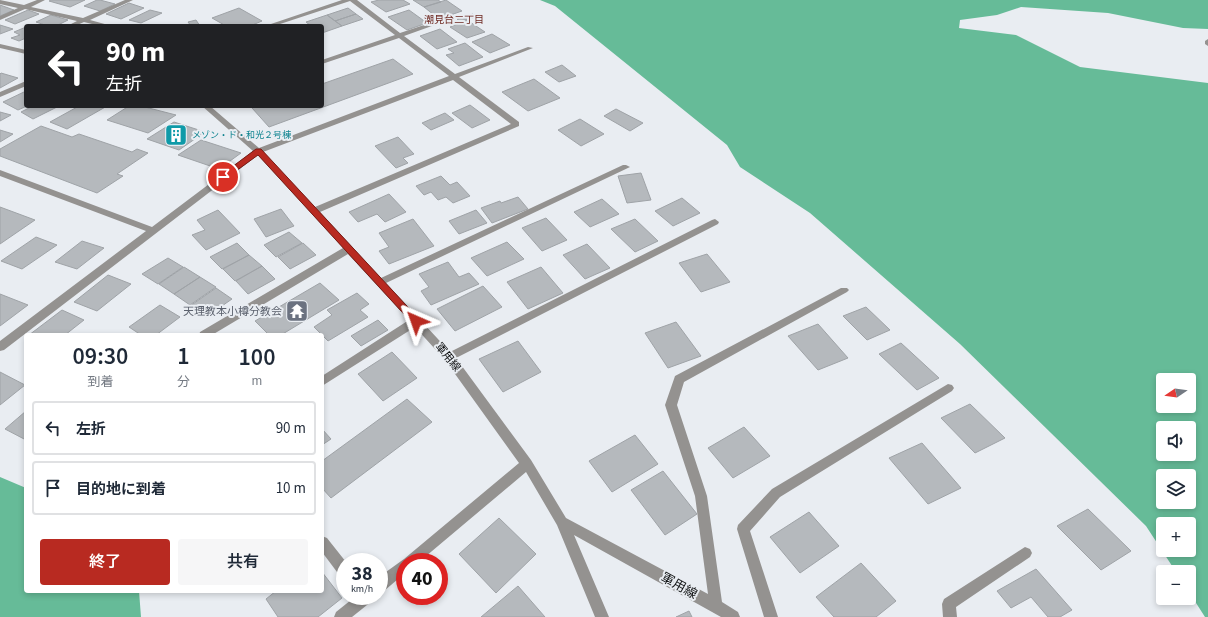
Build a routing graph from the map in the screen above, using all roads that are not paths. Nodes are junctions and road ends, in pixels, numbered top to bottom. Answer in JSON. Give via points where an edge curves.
{"nodes":[{"id":1,"x":42,"y":0,"type":"edge"},
{"id":2,"x":130,"y":0,"type":"edge"},
{"id":3,"x":348,"y":0,"type":"edge"},
{"id":4,"x":353,"y":0,"type":"edge"},
{"id":5,"x":0,"y":2,"type":"edge"},
{"id":6,"x":25,"y":8,"type":"junction"},
{"id":7,"x":0,"y":18,"type":"edge"},
{"id":8,"x":83,"y":20,"type":"junction"},
{"id":9,"x":441,"y":21,"type":"dead end"},
{"id":10,"x":74,"y":24,"type":"edge"},
{"id":11,"x":100,"y":24,"type":"edge"},
{"id":12,"x":274,"y":24,"type":"edge"},
{"id":13,"x":400,"y":35,"type":"junction"},
{"id":14,"x":0,"y":46,"type":"edge"},
{"id":15,"x":24,"y":46,"type":"edge"},
{"id":16,"x":530,"y":48,"type":"dead end"},
{"id":17,"x":16,"y":50,"type":"junction"},
{"id":18,"x":24,"y":52,"type":"edge"},
{"id":19,"x":324,"y":61,"type":"edge"},
{"id":20,"x":454,"y":77,"type":"junction"},
{"id":21,"x":24,"y":84,"type":"edge"},
{"id":22,"x":0,"y":95,"type":"edge"},
{"id":23,"x":208,"y":108,"type":"edge"},
{"id":24,"x":258,"y":151,"type":"junction"},
{"id":25,"x":626,"y":167,"type":"dead end"},
{"id":26,"x":0,"y":173,"type":"edge"},
{"id":27,"x":314,"y":211,"type":"junction"},
{"id":28,"x":714,"y":222,"type":"dead end"},
{"id":29,"x":152,"y":230,"type":"junction"},
{"id":30,"x":349,"y":249,"type":"junction"},
{"id":31,"x":380,"y":282,"type":"junction"},
{"id":32,"x":844,"y":290,"type":"dead end"},
{"id":33,"x":416,"y":321,"type":"junction"},
{"id":34,"x":207,"y":333,"type":"edge"},
{"id":35,"x":0,"y":347,"type":"edge"},
{"id":36,"x":449,"y":357,"type":"junction"},
{"id":37,"x":324,"y":381,"type":"edge"},
{"id":38,"x":948,"y":388,"type":"dead end"},
{"id":39,"x":527,"y":464,"type":"junction"},
{"id":40,"x":562,"y":522,"type":"junction"},
{"id":41,"x":324,"y":545,"type":"edge"},
{"id":42,"x":420,"y":553,"type":"edge"},
{"id":43,"x":1025,"y":553,"type":"dead end"},
{"id":44,"x":336,"y":560,"type":"edge"},
{"id":45,"x":396,"y":572,"type":"edge"},
{"id":46,"x":388,"y":579,"type":"edge"},
{"id":47,"x":355,"y":605,"type":"edge"},
{"id":48,"x":716,"y":606,"type":"junction"},
{"id":49,"x":341,"y":617,"type":"edge"},
{"id":50,"x":602,"y":617,"type":"edge"},
{"id":51,"x":733,"y":617,"type":"edge"},
{"id":52,"x":771,"y":617,"type":"edge"},
{"id":53,"x":950,"y":617,"type":"edge"}],
"edges":[{"from":1,"to":6,"type":"street"},
{"from":2,"to":8,"type":"street"},
{"from":3,"to":12,"type":"street"},
{"from":4,"to":13,"type":"street"},
{"from":5,"to":6,"type":"street"},
{"from":6,"to":7,"type":"street"},
{"from":6,"to":8,"type":"street"},
{"from":8,"to":10,"type":"street"},
{"from":8,"to":11,"type":"street"},
{"from":9,"to":13,"type":"street"},
{"from":13,"to":19,"type":"street"},
{"from":13,"to":20,"type":"street"},
{"from":14,"to":17,"type":"street"},
{"from":15,"to":17,"type":"street"},
{"from":16,"to":20,"type":"street"},
{"from":17,"to":18,"type":"street"},
{"from":20,"to":24,"type":"street"},
{"from":20,"to":27,"type":"street","via":[[516,124]]},
{"from":21,"to":22,"type":"street"},
{"from":23,"to":24,"type":"street","name":"軍用線"},
{"from":24,"to":27,"type":"street","name":"軍用線"},
{"from":24,"to":29,"type":"street"},
{"from":25,"to":31,"type":"street"},
{"from":26,"to":29,"type":"street"},
{"from":27,"to":30,"type":"street","name":"軍用線"},
{"from":28,"to":36,"type":"street"},
{"from":29,"to":35,"type":"street"},
{"from":30,"to":31,"type":"street","name":"軍用線"},
{"from":30,"to":34,"type":"street"},
{"from":31,"to":33,"type":"street","name":"軍用線"},
{"from":32,"to":48,"type":"street","via":[[679,379],[671,405],[701,496]]},
{"from":33,"to":36,"type":"street","name":"軍用線"},
{"from":33,"to":37,"type":"street"},
{"from":36,"to":39,"type":"street","name":"軍用線"},
{"from":38,"to":52,"type":"street","via":[[776,494],[743,529]]},
{"from":39,"to":40,"type":"street","name":"軍用線"},
{"from":39,"to":42,"type":"street"},
{"from":40,"to":48,"type":"street","name":"軍用線"},
{"from":40,"to":50,"type":"street","name":"軍用線"},
{"from":41,"to":44,"type":"street"},
{"from":43,"to":53,"type":"street","via":[[949,604]]},
{"from":45,"to":46,"type":"street"},
{"from":47,"to":49,"type":"street"},
{"from":48,"to":51,"type":"street","name":"軍用線"}]}
